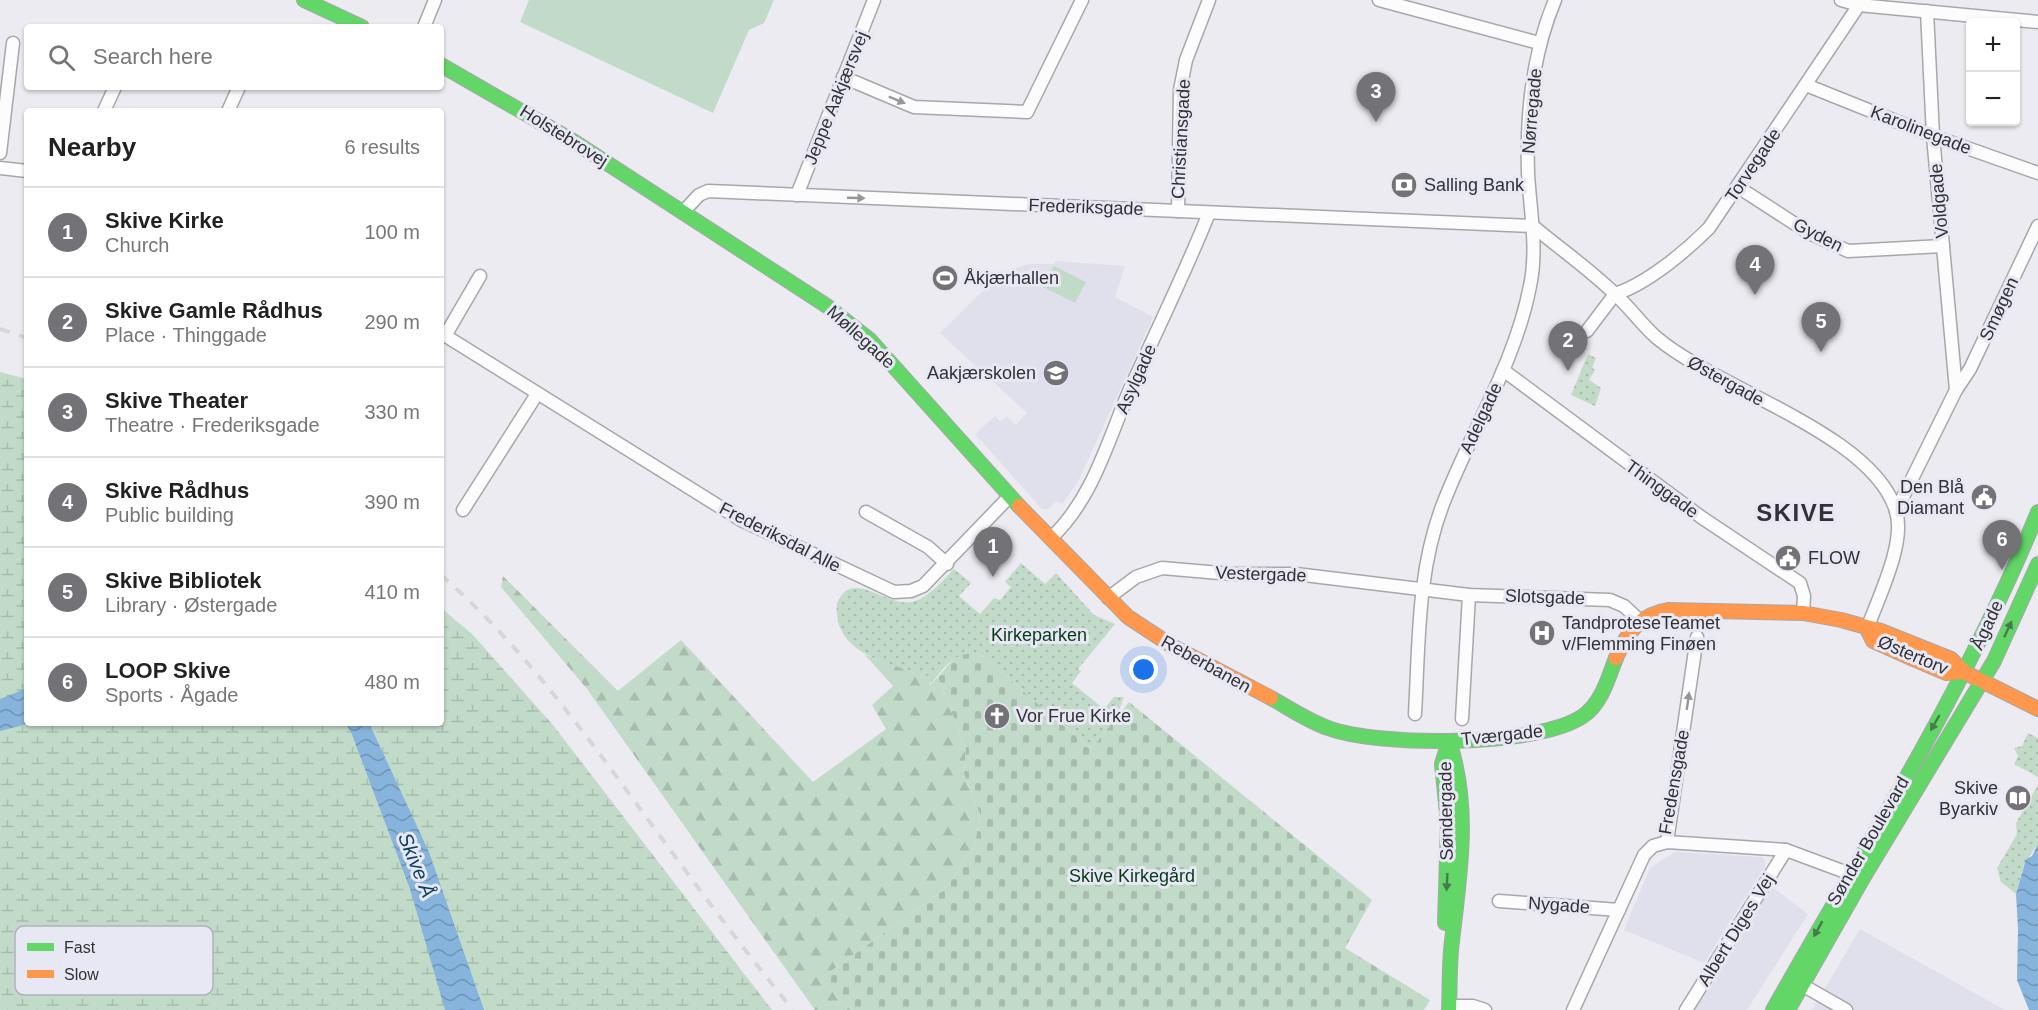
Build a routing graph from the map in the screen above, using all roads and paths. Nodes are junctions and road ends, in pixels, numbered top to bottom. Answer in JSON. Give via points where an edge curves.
{"nodes":[{"id":1,"x":304,"y":0,"type":"edge"},
{"id":2,"x":435,"y":0,"type":"edge"},
{"id":3,"x":874,"y":0,"type":"edge"},
{"id":4,"x":1082,"y":0,"type":"edge"},
{"id":5,"x":1209,"y":0,"type":"edge"},
{"id":6,"x":1379,"y":0,"type":"edge"},
{"id":7,"x":1556,"y":0,"type":"edge"},
{"id":8,"x":1841,"y":0,"type":"edge"},
{"id":9,"x":1892,"y":4,"type":"edge"},
{"id":10,"x":1859,"y":5,"type":"junction"},
{"id":11,"x":1927,"y":11,"type":"junction"},
{"id":12,"x":2038,"y":22,"type":"edge"},
{"id":13,"x":356,"y":24,"type":"edge"},
{"id":14,"x":425,"y":24,"type":"edge"},
{"id":15,"x":13,"y":43,"type":"dead end"},
{"id":16,"x":1539,"y":43,"type":"junction"},
{"id":17,"x":444,"y":67,"type":"edge"},
{"id":18,"x":843,"y":76,"type":"junction"},
{"id":19,"x":1806,"y":85,"type":"junction"},
{"id":20,"x":114,"y":90,"type":"edge"},
{"id":21,"x":237,"y":90,"type":"edge"},
{"id":22,"x":105,"y":108,"type":"edge"},
{"id":23,"x":229,"y":108,"type":"edge"},
{"id":24,"x":1933,"y":136,"type":"junction"},
{"id":25,"x":0,"y":153,"type":"edge"},
{"id":26,"x":0,"y":168,"type":"edge"},
{"id":27,"x":24,"y":171,"type":"edge"},
{"id":28,"x":2038,"y":173,"type":"edge"},
{"id":29,"x":1738,"y":187,"type":"junction"},
{"id":30,"x":797,"y":195,"type":"junction"},
{"id":31,"x":1178,"y":211,"type":"junction"},
{"id":32,"x":683,"y":212,"type":"junction"},
{"id":33,"x":1209,"y":213,"type":"junction"},
{"id":34,"x":1533,"y":226,"type":"junction"},
{"id":35,"x":2038,"y":226,"type":"edge"},
{"id":36,"x":1943,"y":246,"type":"junction"},
{"id":37,"x":480,"y":276,"type":"dead end"},
{"id":38,"x":1616,"y":294,"type":"junction"},
{"id":39,"x":1587,"y":331,"type":"dead end"},
{"id":40,"x":444,"y":332,"type":"edge"},
{"id":41,"x":444,"y":335,"type":"edge"},
{"id":42,"x":1503,"y":370,"type":"junction"},
{"id":43,"x":1956,"y":390,"type":"junction"},
{"id":44,"x":537,"y":394,"type":"junction"},
{"id":45,"x":1010,"y":495,"type":"junction"},
{"id":46,"x":463,"y":510,"type":"dead end"},
{"id":47,"x":1896,"y":511,"type":"junction"},
{"id":48,"x":866,"y":512,"type":"dead end"},
{"id":49,"x":2038,"y":512,"type":"edge"},
{"id":50,"x":1051,"y":538,"type":"junction"},
{"id":51,"x":946,"y":564,"type":"junction"},
{"id":52,"x":2038,"y":564,"type":"edge"},
{"id":53,"x":1422,"y":590,"type":"junction"},
{"id":54,"x":1469,"y":595,"type":"junction"},
{"id":55,"x":1108,"y":598,"type":"junction"},
{"id":56,"x":1803,"y":613,"type":"junction"},
{"id":57,"x":1640,"y":621,"type":"junction"},
{"id":58,"x":1867,"y":628,"type":"junction"},
{"id":59,"x":1697,"y":637,"type":"dead end"},
{"id":60,"x":1964,"y":672,"type":"junction"},
{"id":61,"x":1982,"y":681,"type":"junction"},
{"id":62,"x":2038,"y":709,"type":"edge"},
{"id":63,"x":1415,"y":714,"type":"dead end"},
{"id":64,"x":1462,"y":719,"type":"dead end"},
{"id":65,"x":1449,"y":741,"type":"junction"},
{"id":66,"x":1667,"y":842,"type":"junction"},
{"id":67,"x":1786,"y":850,"type":"junction"},
{"id":68,"x":1848,"y":873,"type":"junction"},
{"id":69,"x":1863,"y":878,"type":"junction"},
{"id":70,"x":1499,"y":901,"type":"dead end"},
{"id":71,"x":1619,"y":910,"type":"junction"},
{"id":72,"x":1796,"y":982,"type":"junction"},
{"id":73,"x":1447,"y":1008,"type":"edge"},
{"id":74,"x":1485,"y":1010,"type":"edge"},
{"id":75,"x":1573,"y":1010,"type":"edge"},
{"id":76,"x":1686,"y":1010,"type":"edge"},
{"id":77,"x":1773,"y":1010,"type":"edge"},
{"id":78,"x":1788,"y":1010,"type":"edge"},
{"id":79,"x":1846,"y":1010,"type":"edge"}],
"edges":[{"from":1,"to":13,"type":"street"},
{"from":2,"to":14,"type":"street"},
{"from":3,"to":18,"type":"street","name":"Jeppe Aakjærsvej"},
{"from":18,"to":4,"type":"street","one_way":true,"via":[[914,107],[1028,111]]},
{"from":5,"to":31,"type":"street","name":"Christiansgade","via":[[1186,60],[1180,90]]},
{"from":6,"to":16,"type":"street"},
{"from":7,"to":16,"type":"street","name":"Nørregade"},
{"from":8,"to":10,"type":"street"},
{"from":9,"to":10,"type":"street"},
{"from":9,"to":11,"type":"street"},
{"from":10,"to":19,"type":"street","name":"Torvegade"},
{"from":11,"to":12,"type":"street"},
{"from":11,"to":24,"type":"street","name":"Voldgade"},
{"from":15,"to":25,"type":"street"},
{"from":16,"to":34,"type":"street","name":"Nørregade","via":[[1528,116]]},
{"from":17,"to":32,"type":"street","name":"Holstebrovej"},
{"from":18,"to":30,"type":"street","name":"Jeppe Aakjærsvej"},
{"from":19,"to":24,"type":"street","name":"Karolinegade"},
{"from":19,"to":29,"type":"street","name":"Torvegade"},
{"from":20,"to":22,"type":"street"},
{"from":21,"to":23,"type":"street"},
{"from":24,"to":28,"type":"street","name":"Karolinegade"},
{"from":24,"to":36,"type":"street","name":"Voldgade"},
{"from":26,"to":27,"type":"street"},
{"from":29,"to":36,"type":"street","name":"Gyden","via":[[1809,233],[1848,251]]},
{"from":29,"to":38,"type":"street","name":"Torvegade","via":[[1694,243],[1629,290]]},
{"from":30,"to":31,"type":"street","name":"Frederiksgade","one_way":true},
{"from":30,"to":32,"type":"street","name":"Frederiksgade","via":[[708,191]]},
{"from":31,"to":33,"type":"street","name":"Frederiksgade"},
{"from":32,"to":45,"type":"street","name":"Møllegade","via":[[827,306],[870,340]]},
{"from":33,"to":34,"type":"street","name":"Frederiksgade"},
{"from":33,"to":50,"type":"street","name":"Asylgade","via":[[1087,489]]},
{"from":34,"to":38,"type":"street","name":"Østergade"},
{"from":34,"to":42,"type":"street","name":"Adelgade","via":[[1531,283],[1524,315]]},
{"from":35,"to":43,"type":"street","name":"Smøgen","via":[[1970,369]]},
{"from":36,"to":43,"type":"street","name":"Voldgade"},
{"from":37,"to":40,"type":"street","name":"Frederiksdal Alle"},
{"from":38,"to":39,"type":"street"},
{"from":38,"to":47,"type":"street","name":"Østergade","via":[[1656,338],[1684,358],[1846,447],[1872,472]]},
{"from":41,"to":44,"type":"street","name":"Frederiksdal Alle"},
{"from":42,"to":53,"type":"street","name":"Adelgade","via":[[1442,504]]},
{"from":42,"to":56,"type":"street","name":"Thinggade","via":[[1701,517],[1800,583]]},
{"from":43,"to":47,"type":"street","name":"Smøgen"},
{"from":44,"to":46,"type":"street"},
{"from":44,"to":51,"type":"street","name":"Frederiksdal Alle","via":[[741,520],[894,592],[921,587]]},
{"from":45,"to":50,"type":"street","name":"Reberbanen"},
{"from":45,"to":51,"type":"street","name":"Frederiksdal Alle"},
{"from":47,"to":58,"type":"street","name":"Østergade","via":[[1898,540]]},
{"from":48,"to":51,"type":"street","via":[[928,547]]},
{"from":49,"to":60,"type":"street","name":"Ågade"},
{"from":50,"to":55,"type":"street","name":"Reberbanen"},
{"from":61,"to":52,"type":"street","name":"Ågade","one_way":true},
{"from":53,"to":54,"type":"street","name":"Slotsgade"},
{"from":53,"to":55,"type":"street","name":"Vestergade","via":[[1296,574],[1162,568],[1136,577]]},
{"from":53,"to":63,"type":"street","name":"Adelgade"},
{"from":54,"to":57,"type":"street","name":"Slotsgade","via":[[1610,600],[1624,606]]},
{"from":54,"to":64,"type":"street"},
{"from":55,"to":65,"type":"street","name":"Reberbanen","via":[[1142,628],[1172,646],[1327,728],[1372,739]]},
{"from":56,"to":57,"type":"street","via":[[1669,609]]},
{"from":56,"to":58,"type":"street","name":"Østertorv"},
{"from":57,"to":65,"type":"street","name":"Tværgade","via":[[1625,636],[1599,699],[1576,720],[1548,731]]},
{"from":58,"to":60,"type":"street","name":"Østertorv","via":[[1873,641],[1901,654],[1946,673]]},
{"from":66,"to":59,"type":"street","name":"Fredensgade","one_way":true},
{"from":60,"to":61,"type":"street","name":"Østertorv"},
{"from":60,"to":68,"type":"street","name":"Sønder Boulevard","one_way":true},
{"from":61,"to":62,"type":"street","name":"Østertorv"},
{"from":61,"to":69,"type":"street","name":"Sønder Boulevard"},
{"from":65,"to":73,"type":"street","name":"Søndergade","via":[[1458,762],[1463,823]]},
{"from":66,"to":67,"type":"street"},
{"from":66,"to":71,"type":"street","name":"Fredensgade","via":[[1653,846],[1644,855]]},
{"from":67,"to":68,"type":"street"},
{"from":67,"to":76,"type":"street","name":"Albert Diges Vej"},
{"from":68,"to":69,"type":"street"},
{"from":68,"to":72,"type":"street","name":"Sønder Boulevard","one_way":true},
{"from":69,"to":72,"type":"street","name":"Sønder Boulevard"},
{"from":70,"to":71,"type":"street","name":"Nygade"},
{"from":71,"to":75,"type":"street","name":"Fredensgade"},
{"from":72,"to":77,"type":"street","name":"Sønder Boulevard"},
{"from":72,"to":78,"type":"street","name":"Sønder Boulevard"},
{"from":72,"to":79,"type":"street"},
{"from":73,"to":74,"type":"street","via":[[1473,1006]]}]}
